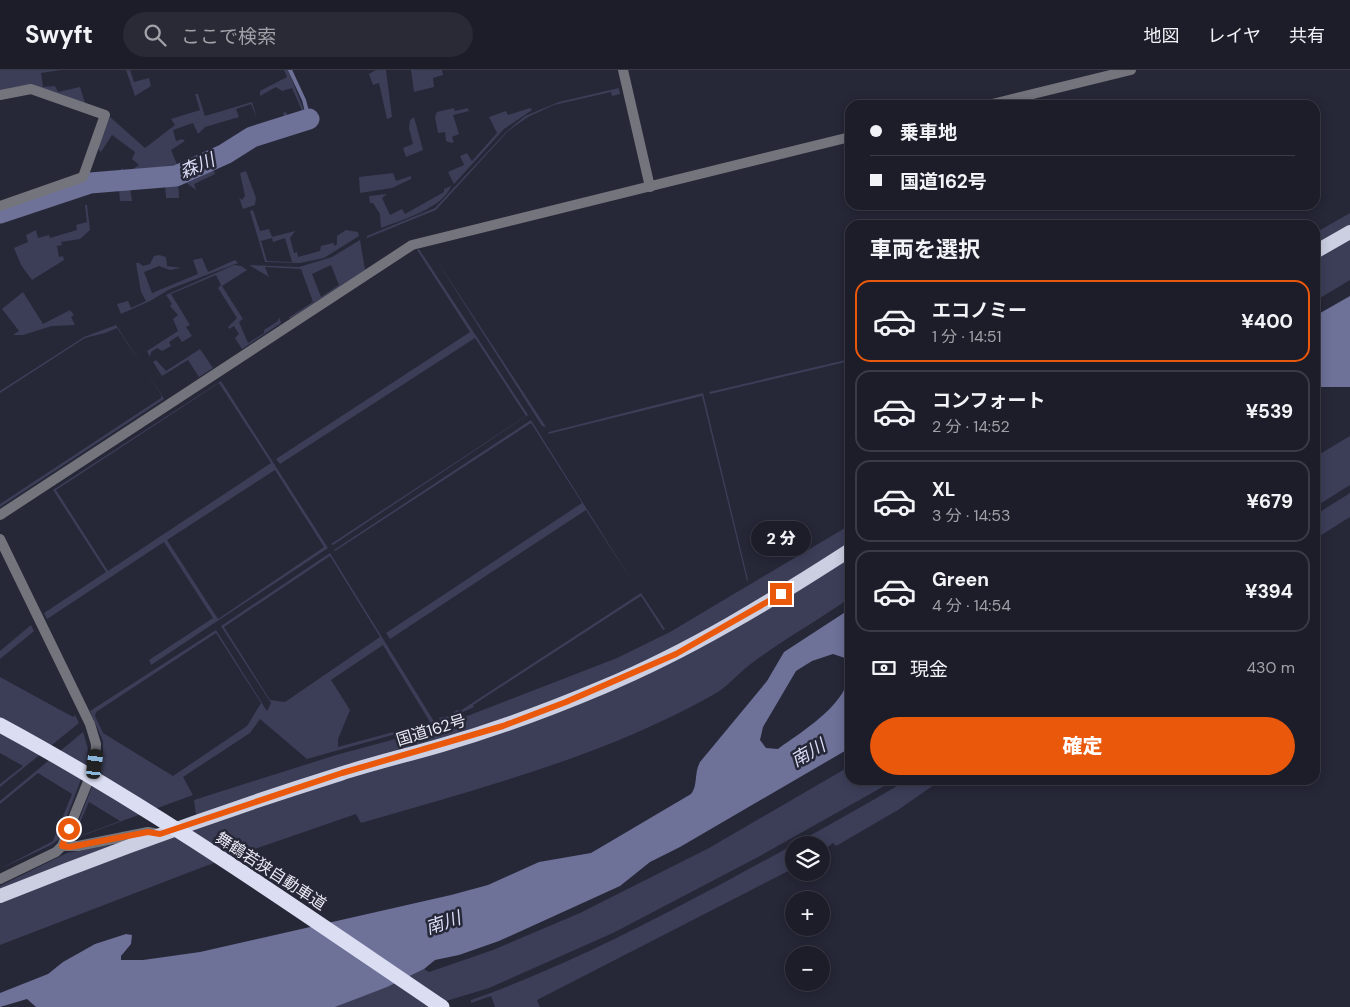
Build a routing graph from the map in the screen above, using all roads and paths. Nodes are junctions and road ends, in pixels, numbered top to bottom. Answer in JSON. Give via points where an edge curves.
{"nodes":[{"id":1,"x":622,"y":70,"type":"edge"},
{"id":2,"x":1131,"y":70,"type":"edge"},
{"id":3,"x":0,"y":95,"type":"edge"},
{"id":4,"x":1008,"y":100,"type":"edge"},
{"id":5,"x":845,"y":139,"type":"edge"},
{"id":6,"x":650,"y":186,"type":"junction"},
{"id":7,"x":0,"y":206,"type":"edge"},
{"id":8,"x":1350,"y":232,"type":"edge"},
{"id":9,"x":1320,"y":249,"type":"edge"},
{"id":10,"x":0,"y":515,"type":"edge"},
{"id":11,"x":0,"y":539,"type":"edge"},
{"id":12,"x":845,"y":553,"type":"edge"},
{"id":13,"x":0,"y":725,"type":"edge"},
{"id":14,"x":160,"y":834,"type":"junction"},
{"id":15,"x":62,"y":846,"type":"junction"},
{"id":16,"x":0,"y":879,"type":"edge"},
{"id":17,"x":0,"y":896,"type":"edge"},
{"id":18,"x":442,"y":1007,"type":"edge"}],
"edges":[{"from":1,"to":6,"type":"street"},
{"from":2,"to":4,"type":"street"},
{"from":3,"to":7,"type":"street","via":[[31,89],[105,115],[83,177]]},
{"from":5,"to":6,"type":"street"},
{"from":6,"to":10,"type":"street","via":[[412,245]]},
{"from":8,"to":9,"type":"highway"},
{"from":11,"to":15,"type":"street","via":[[90,724],[96,744],[90,780]]},
{"from":12,"to":14,"type":"highway","name":"国道162号","via":[[682,650],[582,696],[503,726],[342,773]]},
{"from":13,"to":18,"type":"highway","name":"舞鶴若狭自動車道","via":[[125,797]]},
{"from":14,"to":15,"type":"street","via":[[148,832],[78,846]]},
{"from":14,"to":17,"type":"highway","name":"国道162号"},
{"from":15,"to":16,"type":"street"}]}
